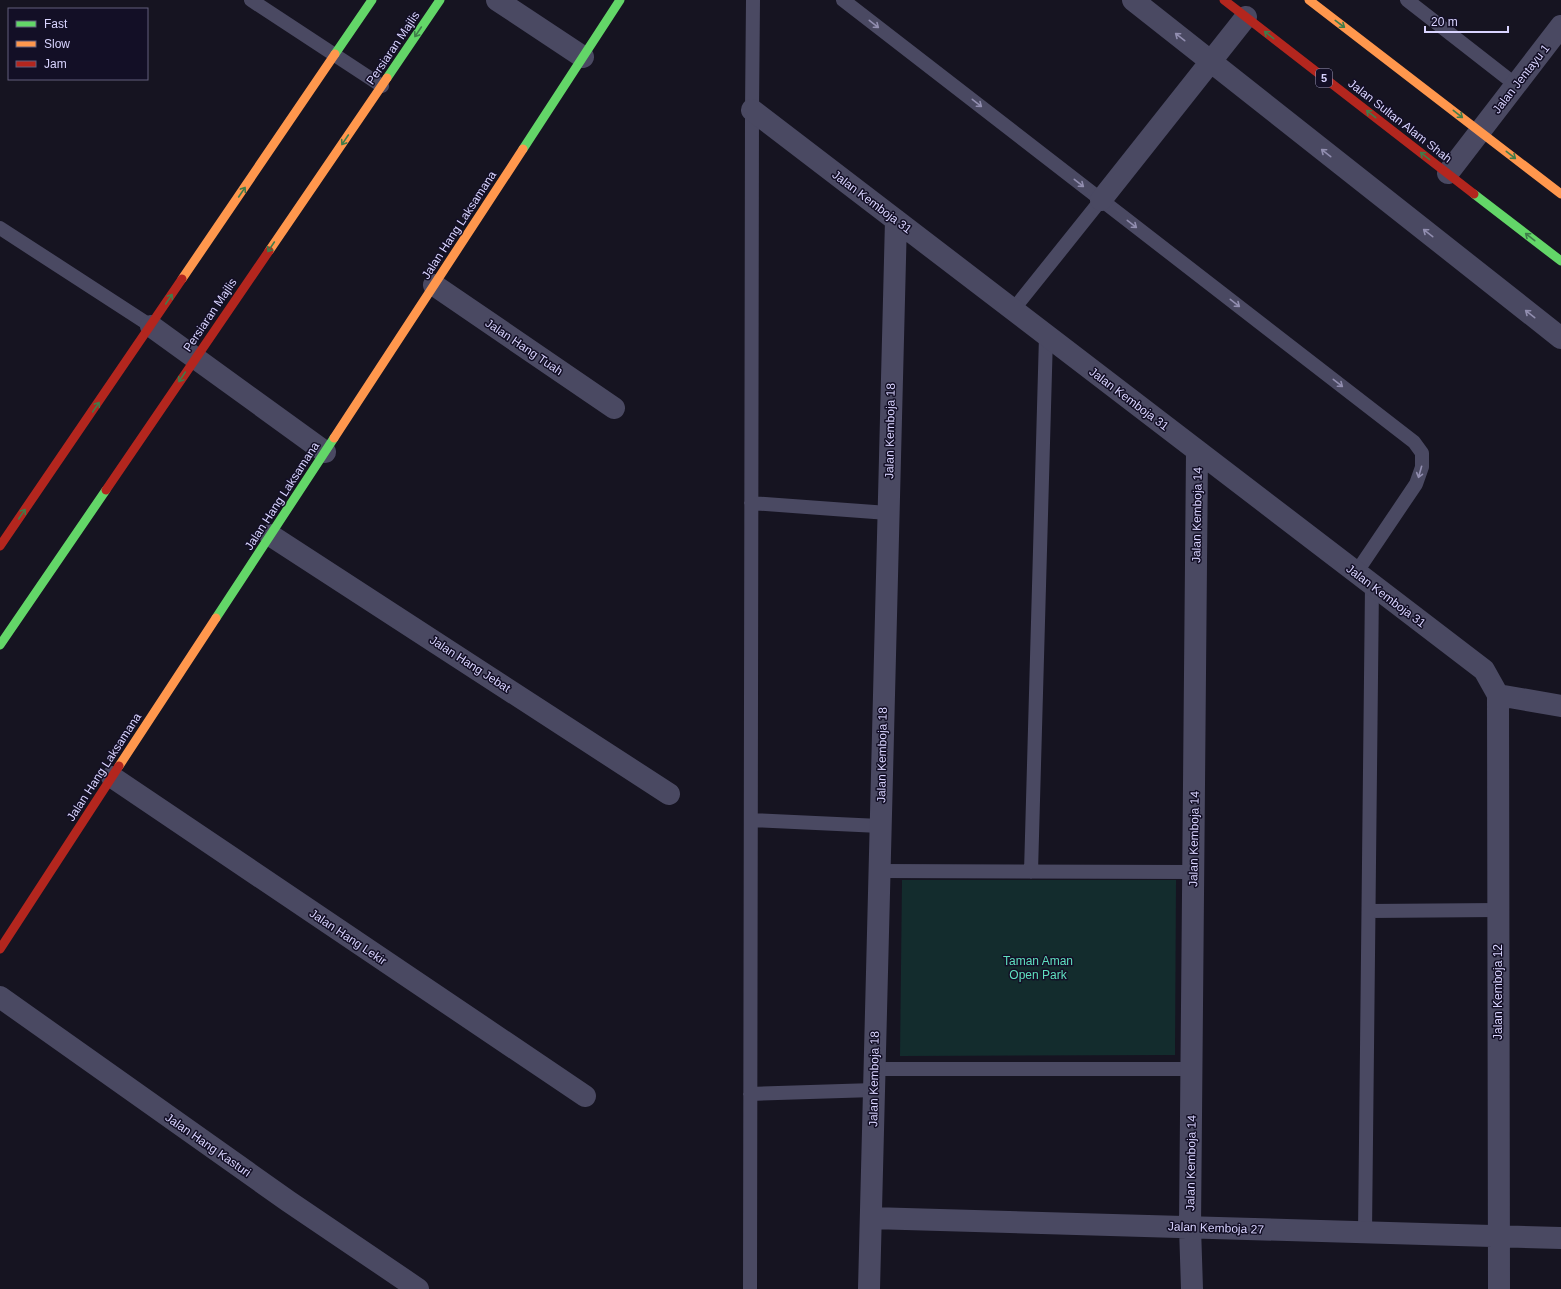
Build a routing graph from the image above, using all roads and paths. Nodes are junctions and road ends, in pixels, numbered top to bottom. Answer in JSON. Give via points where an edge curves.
{"nodes":[{"id":1,"x":251,"y":0,"type":"edge"},
{"id":2,"x":372,"y":0,"type":"edge"},
{"id":3,"x":440,"y":0,"type":"edge"},
{"id":4,"x":497,"y":0,"type":"edge"},
{"id":5,"x":620,"y":0,"type":"edge"},
{"id":6,"x":753,"y":0,"type":"edge"},
{"id":7,"x":843,"y":0,"type":"edge"},
{"id":8,"x":1134,"y":0,"type":"edge"},
{"id":9,"x":1224,"y":0,"type":"edge"},
{"id":10,"x":1309,"y":0,"type":"edge"},
{"id":11,"x":1407,"y":0,"type":"edge"},
{"id":12,"x":1246,"y":17,"type":"junction"},
{"id":13,"x":1561,"y":26,"type":"edge"},
{"id":14,"x":334,"y":56,"type":"junction"},
{"id":15,"x":583,"y":57,"type":"junction"},
{"id":16,"x":1211,"y":61,"type":"junction"},
{"id":17,"x":1516,"y":85,"type":"junction"},
{"id":18,"x":382,"y":86,"type":"junction"},
{"id":19,"x":752,"y":110,"type":"junction"},
{"id":20,"x":1480,"y":131,"type":"junction"},
{"id":21,"x":1448,"y":173,"type":"junction"},
{"id":22,"x":1561,"y":194,"type":"edge"},
{"id":23,"x":1101,"y":200,"type":"junction"},
{"id":24,"x":896,"y":220,"type":"junction"},
{"id":25,"x":0,"y":228,"type":"edge"},
{"id":26,"x":1561,"y":261,"type":"edge"},
{"id":27,"x":434,"y":285,"type":"junction"},
{"id":28,"x":1013,"y":310,"type":"junction"},
{"id":29,"x":151,"y":326,"type":"junction"},
{"id":30,"x":1046,"y":336,"type":"junction"},
{"id":31,"x":1561,"y":338,"type":"edge"},
{"id":32,"x":195,"y":358,"type":"junction"},
{"id":33,"x":614,"y":408,"type":"dead end"},
{"id":34,"x":325,"y":452,"type":"junction"},
{"id":35,"x":1197,"y":452,"type":"junction"},
{"id":36,"x":751,"y":503,"type":"junction"},
{"id":37,"x":888,"y":513,"type":"junction"},
{"id":38,"x":6,"y":526,"type":"edge"},
{"id":39,"x":270,"y":535,"type":"junction"},
{"id":40,"x":0,"y":546,"type":"edge"},
{"id":41,"x":1364,"y":579,"type":"junction"},
{"id":42,"x":0,"y":645,"type":"edge"},
{"id":43,"x":1498,"y":695,"type":"junction"},
{"id":44,"x":1561,"y":706,"type":"edge"},
{"id":45,"x":112,"y":777,"type":"junction"},
{"id":46,"x":669,"y":794,"type":"dead end"},
{"id":47,"x":751,"y":820,"type":"junction"},
{"id":48,"x":880,"y":826,"type":"junction"},
{"id":49,"x":879,"y":871,"type":"junction"},
{"id":50,"x":1031,"y":872,"type":"junction"},
{"id":51,"x":1193,"y":872,"type":"junction"},
{"id":52,"x":1498,"y":910,"type":"junction"},
{"id":53,"x":1369,"y":911,"type":"junction"},
{"id":54,"x":0,"y":949,"type":"edge"},
{"id":55,"x":0,"y":997,"type":"edge"},
{"id":56,"x":1192,"y":1069,"type":"junction"},
{"id":57,"x":874,"y":1080,"type":"junction"},
{"id":58,"x":750,"y":1094,"type":"junction"},
{"id":59,"x":585,"y":1096,"type":"dead end"},
{"id":60,"x":870,"y":1218,"type":"junction"},
{"id":61,"x":1190,"y":1227,"type":"junction"},
{"id":62,"x":1365,"y":1232,"type":"junction"},
{"id":63,"x":1499,"y":1236,"type":"junction"},
{"id":64,"x":1561,"y":1238,"type":"edge"},
{"id":65,"x":418,"y":1289,"type":"edge"},
{"id":66,"x":750,"y":1289,"type":"edge"},
{"id":67,"x":869,"y":1289,"type":"edge"},
{"id":68,"x":1192,"y":1289,"type":"edge"},
{"id":69,"x":1499,"y":1289,"type":"edge"}],
"edges":[{"from":1,"to":14,"type":"lane"},
{"from":2,"to":14,"type":"main road"},
{"from":3,"to":18,"type":"main road","name":"Persiaran Majlis","one_way":true},
{"from":4,"to":15,"type":"street"},
{"from":5,"to":15,"type":"main road","name":"Jalan Hang Laksamana"},
{"from":6,"to":19,"type":"lane"},
{"from":7,"to":23,"type":"lane","one_way":true},
{"from":16,"to":8,"type":"street","one_way":true},
{"from":9,"to":12,"type":"main road","name":"Jalan Sultan Alam Shah","number":"5"},
{"from":10,"to":20,"type":"main road","one_way":true},
{"from":11,"to":17,"type":"lane"},
{"from":12,"to":16,"type":"street"},
{"from":21,"to":12,"type":"main road","name":"Jalan Sultan Alam Shah","number":"5","one_way":true},
{"from":13,"to":17,"type":"street","name":"Jalan Jentayu 1"},
{"from":14,"to":18,"type":"lane"},
{"from":29,"to":14,"type":"main road","one_way":true},
{"from":15,"to":27,"type":"main road","name":"Jalan Hang Laksamana"},
{"from":16,"to":23,"type":"street"},
{"from":31,"to":16,"type":"street","one_way":true},
{"from":17,"to":20,"type":"street","name":"Jalan Jentayu 1"},
{"from":18,"to":32,"type":"main road","name":"Persiaran Majlis","one_way":true},
{"from":19,"to":24,"type":"street","name":"Jalan Kemboja 31"},
{"from":19,"to":36,"type":"lane"},
{"from":20,"to":21,"type":"street","name":"Jalan Jentayu 1"},
{"from":20,"to":22,"type":"main road","one_way":true},
{"from":26,"to":21,"type":"main road","name":"Jalan Sultan Alam Shah","number":"5","one_way":true},
{"from":23,"to":28,"type":"lane"},
{"from":23,"to":41,"type":"lane","one_way":true,"via":[[1414,442],[1422,453],[1422,467],[1416,484]]},
{"from":24,"to":28,"type":"street","name":"Jalan Kemboja 31"},
{"from":24,"to":37,"type":"street","name":"Jalan Kemboja 18"},
{"from":25,"to":29,"type":"lane"},
{"from":27,"to":33,"type":"street","name":"Jalan Hang Tuah"},
{"from":27,"to":34,"type":"main road","name":"Jalan Hang Laksamana"},
{"from":28,"to":30,"type":"street","name":"Jalan Kemboja 31"},
{"from":29,"to":32,"type":"street"},
{"from":38,"to":29,"type":"main road","one_way":true},
{"from":30,"to":35,"type":"street","name":"Jalan Kemboja 31"},
{"from":30,"to":50,"type":"lane"},
{"from":32,"to":34,"type":"street"},
{"from":32,"to":42,"type":"main road","name":"Persiaran Majlis","one_way":true},
{"from":34,"to":39,"type":"main road","name":"Jalan Hang Laksamana"},
{"from":35,"to":41,"type":"street","name":"Jalan Kemboja 31"},
{"from":35,"to":51,"type":"street","name":"Jalan Kemboja 14"},
{"from":36,"to":37,"type":"lane"},
{"from":36,"to":47,"type":"lane"},
{"from":37,"to":48,"type":"street","name":"Jalan Kemboja 18"},
{"from":38,"to":40,"type":"main road"},
{"from":39,"to":45,"type":"main road","name":"Jalan Hang Laksamana"},
{"from":39,"to":46,"type":"street","name":"Jalan Hang Jebat"},
{"from":41,"to":43,"type":"street","name":"Jalan Kemboja 31","via":[[1484,670]]},
{"from":41,"to":53,"type":"lane"},
{"from":43,"to":44,"type":"street"},
{"from":43,"to":52,"type":"street","name":"Jalan Kemboja 12"},
{"from":45,"to":54,"type":"main road","name":"Jalan Hang Laksamana"},
{"from":45,"to":59,"type":"street","name":"Jalan Hang Lekir"},
{"from":47,"to":48,"type":"lane"},
{"from":47,"to":58,"type":"lane"},
{"from":48,"to":49,"type":"street","name":"Jalan Kemboja 18"},
{"from":49,"to":50,"type":"lane"},
{"from":49,"to":57,"type":"street","name":"Jalan Kemboja 18"},
{"from":50,"to":51,"type":"lane"},
{"from":51,"to":56,"type":"street","name":"Jalan Kemboja 14"},
{"from":52,"to":53,"type":"lane"},
{"from":52,"to":63,"type":"street","name":"Jalan Kemboja 12"},
{"from":53,"to":62,"type":"lane"},
{"from":55,"to":65,"type":"street","name":"Jalan Hang Kasturi","via":[[288,1201]]},
{"from":56,"to":57,"type":"lane"},
{"from":56,"to":61,"type":"street","name":"Jalan Kemboja 14"},
{"from":57,"to":58,"type":"lane"},
{"from":57,"to":60,"type":"street","name":"Jalan Kemboja 18"},
{"from":58,"to":66,"type":"lane"},
{"from":60,"to":61,"type":"street","name":"Jalan Kemboja 27"},
{"from":60,"to":67,"type":"street","name":"Jalan Kemboja 18"},
{"from":61,"to":62,"type":"street","name":"Jalan Kemboja 27"},
{"from":61,"to":68,"type":"street","name":"Jalan Kemboja 14"},
{"from":62,"to":63,"type":"street","name":"Jalan Kemboja 27"},
{"from":63,"to":64,"type":"street","name":"Jalan Kemboja 27"},
{"from":63,"to":69,"type":"street","name":"Jalan Kemboja 12"}]}
